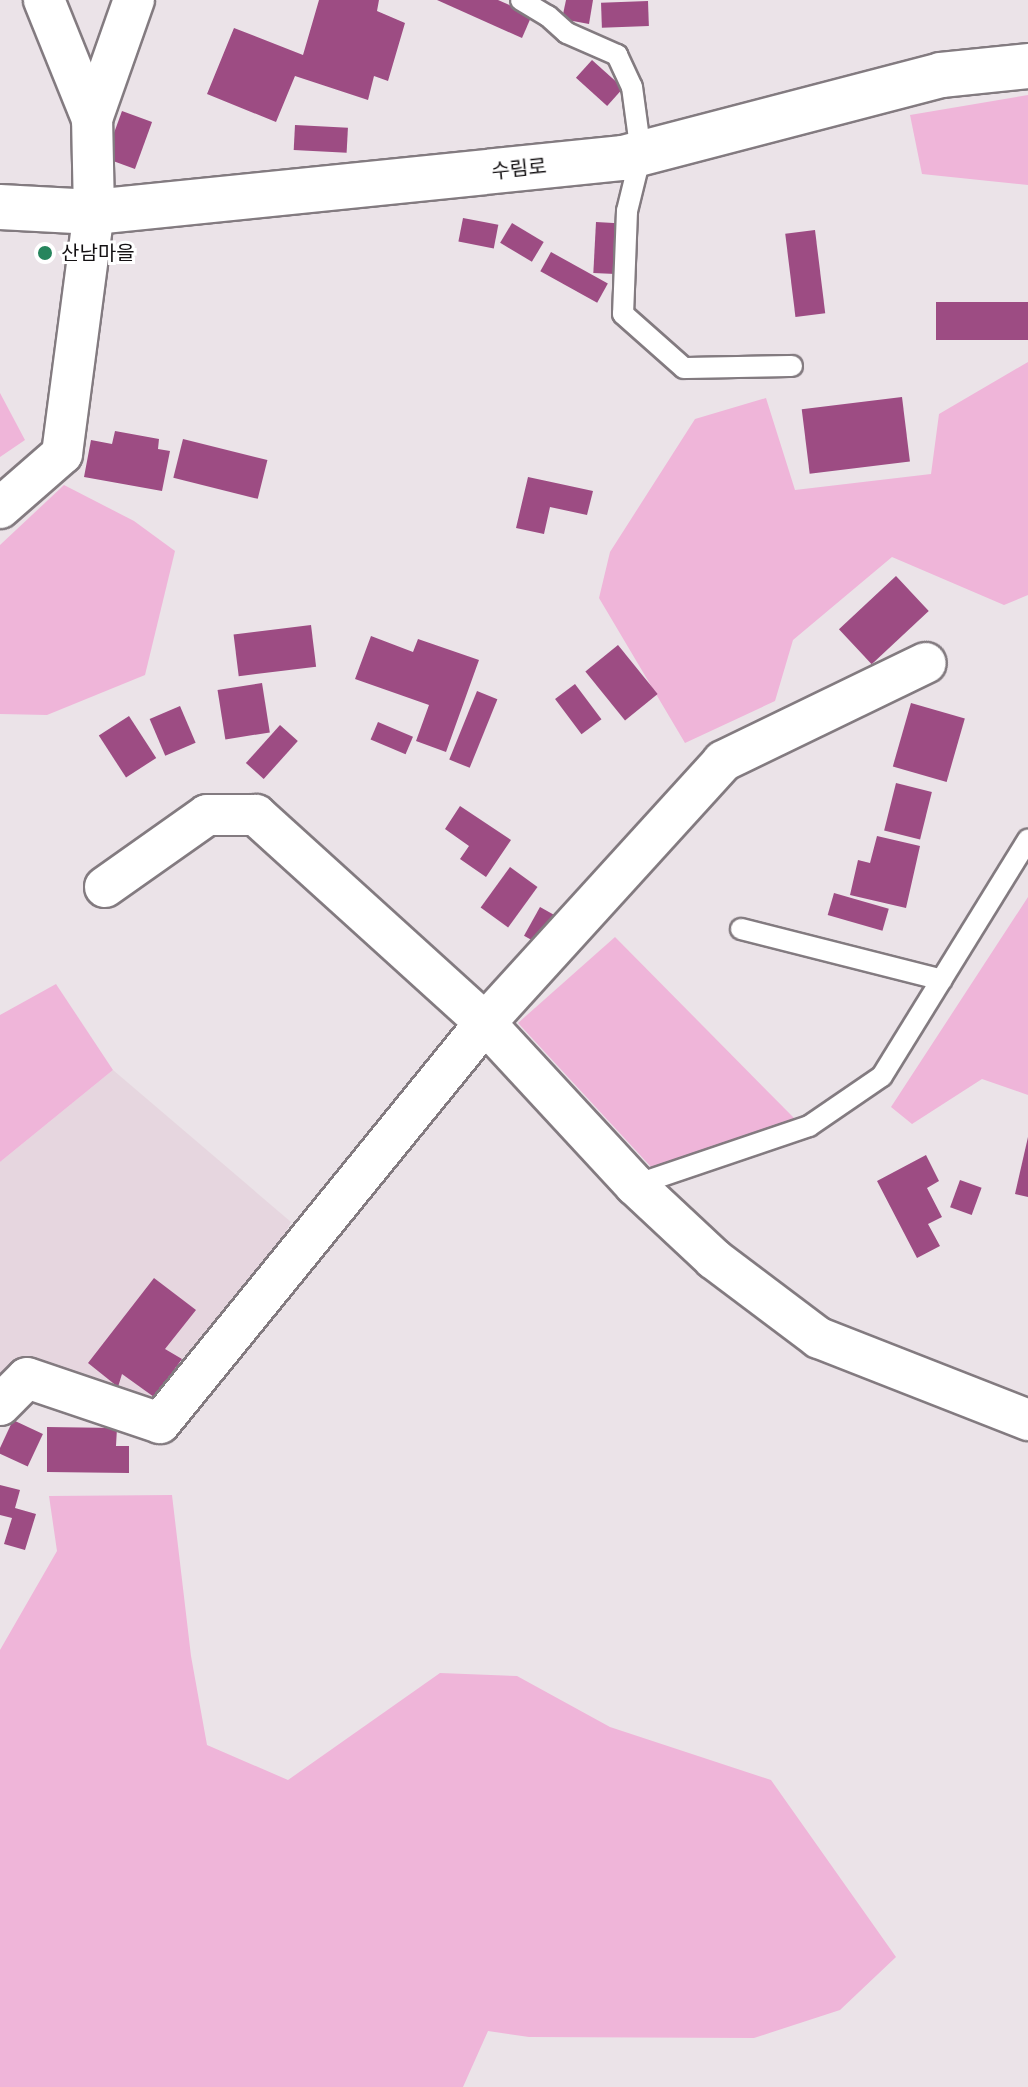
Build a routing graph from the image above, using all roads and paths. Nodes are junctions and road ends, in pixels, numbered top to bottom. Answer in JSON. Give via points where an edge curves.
{"nodes":[{"id":1,"x":44,"y":0,"type":"edge"},
{"id":2,"x":134,"y":0,"type":"edge"},
{"id":3,"x":521,"y":0,"type":"edge"},
{"id":4,"x":1028,"y":66,"type":"edge"},
{"id":5,"x":92,"y":119,"type":"junction"},
{"id":6,"x":641,"y":154,"type":"junction"},
{"id":7,"x":0,"y":207,"type":"edge"},
{"id":8,"x":94,"y":212,"type":"junction"},
{"id":9,"x":792,"y":366,"type":"dead end"},
{"id":10,"x":0,"y":508,"type":"edge"},
{"id":11,"x":926,"y":663,"type":"dead end"},
{"id":12,"x":1028,"y":840,"type":"edge"},
{"id":13,"x":105,"y":887,"type":"dead end"},
{"id":14,"x":741,"y":929,"type":"dead end"},
{"id":15,"x":942,"y":980,"type":"junction"},
{"id":16,"x":485,"y":1023,"type":"junction"},
{"id":17,"x":635,"y":1185,"type":"junction"},
{"id":18,"x":0,"y":1405,"type":"edge"},
{"id":19,"x":1028,"y":1420,"type":"edge"}],
"edges":[{"from":1,"to":5,"type":"street"},
{"from":2,"to":5,"type":"street"},
{"from":3,"to":6,"type":"lane","via":[[567,33],[617,55],[632,87]]},
{"from":4,"to":6,"type":"main road","name":"수림로","via":[[941,75]]},
{"from":5,"to":8,"type":"street"},
{"from":6,"to":8,"type":"main road","name":"수림로"},
{"from":6,"to":9,"type":"lane","via":[[627,211],[623,314],[684,368]]},
{"from":7,"to":8,"type":"main road","name":"수림로"},
{"from":8,"to":10,"type":"street","via":[[62,454]]},
{"from":11,"to":16,"type":"street","via":[[723,761]]},
{"from":12,"to":15,"type":"lane"},
{"from":13,"to":16,"type":"street","via":[[207,815],[256,815]]},
{"from":14,"to":15,"type":"lane"},
{"from":15,"to":17,"type":"lane","via":[[882,1076],[809,1126]]},
{"from":16,"to":17,"type":"street"},
{"from":16,"to":18,"type":"street","via":[[160,1423],[27,1378]]},
{"from":17,"to":19,"type":"street","via":[[714,1259],[819,1338]]}]}
